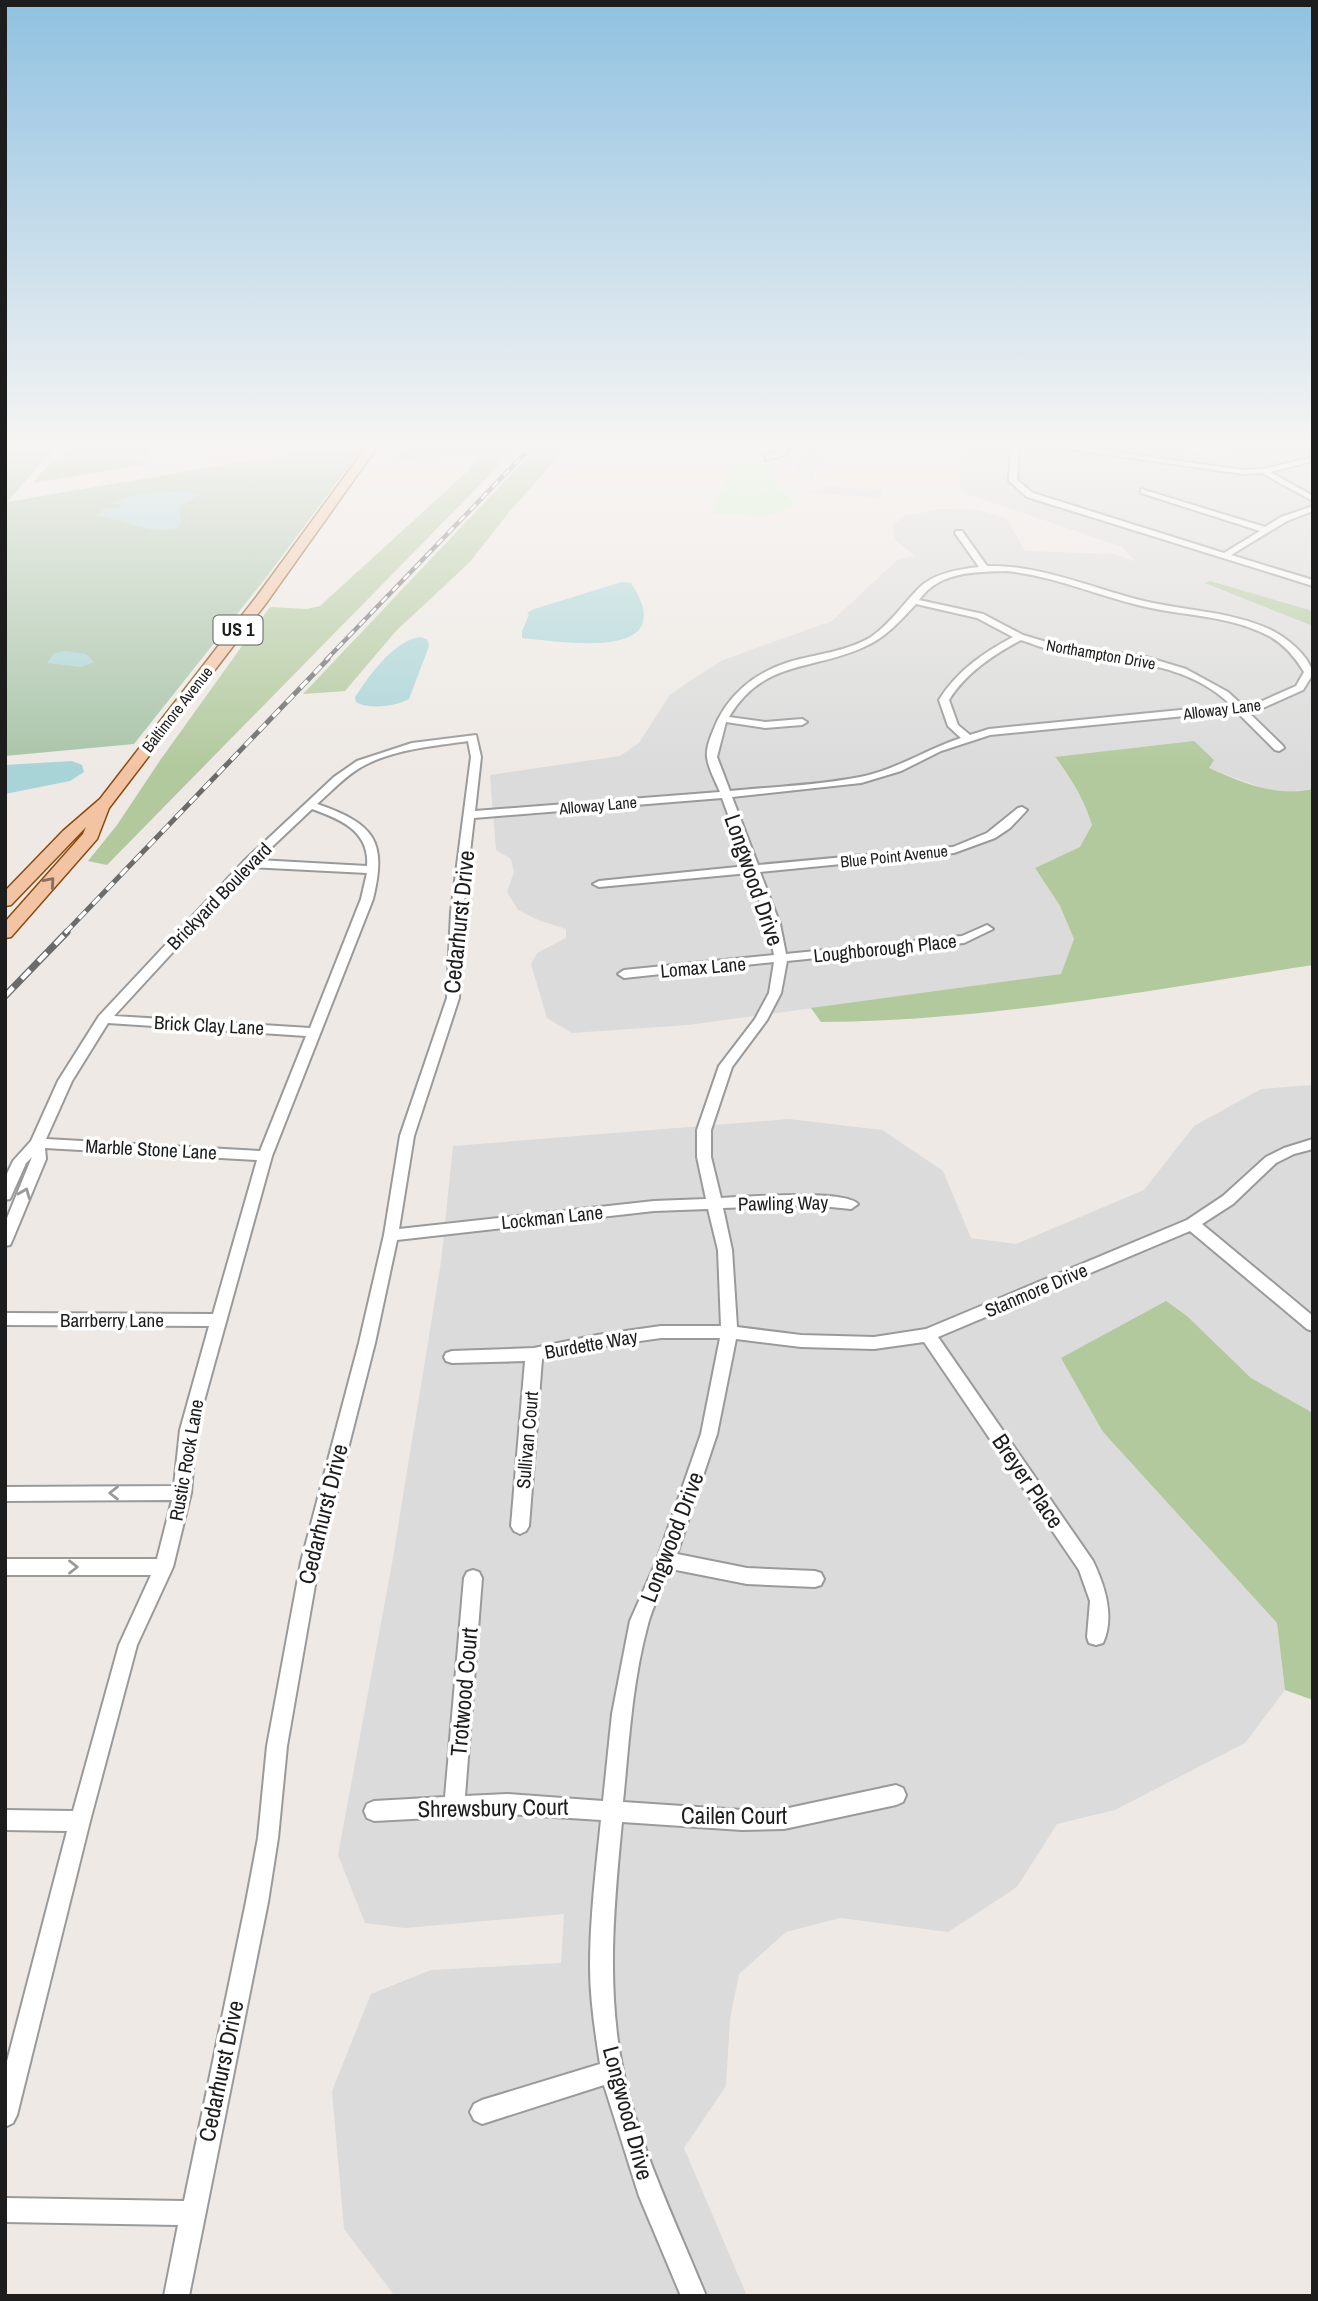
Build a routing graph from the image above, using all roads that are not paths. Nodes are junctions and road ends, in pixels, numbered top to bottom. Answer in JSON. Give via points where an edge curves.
{"nodes":[{"id":1,"x":295,"y":553,"type":"edge"},
{"id":2,"x":974,"y":553,"type":"edge"},
{"id":3,"x":1216,"y":553,"type":"edge"},
{"id":4,"x":1228,"y":553,"type":"edge"},
{"id":5,"x":1224,"y":556,"type":"junction"},
{"id":6,"x":985,"y":569,"type":"junction"},
{"id":7,"x":1313,"y":583,"type":"edge"},
{"id":8,"x":914,"y":601,"type":"junction"},
{"id":9,"x":1020,"y":637,"type":"junction"},
{"id":10,"x":1311,"y":672,"type":"edge"},
{"id":11,"x":1240,"y":709,"type":"junction"},
{"id":12,"x":723,"y":719,"type":"junction"},
{"id":13,"x":802,"y":722,"type":"dead end"},
{"id":14,"x":472,"y":737,"type":"joint"},
{"id":15,"x":968,"y":738,"type":"junction"},
{"id":16,"x":1279,"y":748,"type":"dead end"},
{"id":17,"x":725,"y":795,"type":"junction"},
{"id":18,"x":106,"y":802,"type":"junction"},
{"id":19,"x":309,"y":805,"type":"junction"},
{"id":20,"x":1021,"y":810,"type":"dead end"},
{"id":21,"x":471,"y":815,"type":"junction"},
{"id":22,"x":248,"y":863,"type":"junction"},
{"id":23,"x":375,"y":870,"type":"junction"},
{"id":24,"x":754,"y":870,"type":"junction"},
{"id":25,"x":599,"y":884,"type":"dead end"},
{"id":26,"x":5,"y":901,"type":"edge"},
{"id":27,"x":986,"y":929,"type":"dead end"},
{"id":28,"x":5,"y":933,"type":"edge"},
{"id":29,"x":781,"y":959,"type":"junction"},
{"id":30,"x":624,"y":974,"type":"dead end"},
{"id":31,"x":104,"y":1019,"type":"junction"},
{"id":32,"x":314,"y":1032,"type":"junction"},
{"id":33,"x":37,"y":1143,"type":"junction"},
{"id":34,"x":1313,"y":1144,"type":"edge"},
{"id":35,"x":265,"y":1156,"type":"junction"},
{"id":36,"x":5,"y":1195,"type":"edge"},
{"id":37,"x":851,"y":1204,"type":"dead end"},
{"id":38,"x":714,"y":1205,"type":"junction"},
{"id":39,"x":1192,"y":1224,"type":"junction"},
{"id":40,"x":391,"y":1234,"type":"junction"},
{"id":41,"x":5,"y":1241,"type":"edge"},
{"id":42,"x":5,"y":1319,"type":"edge"},
{"id":43,"x":219,"y":1320,"type":"junction"},
{"id":44,"x":1313,"y":1325,"type":"edge"},
{"id":45,"x":729,"y":1332,"type":"junction"},
{"id":46,"x":928,"y":1335,"type":"junction"},
{"id":47,"x":534,"y":1354,"type":"junction"},
{"id":48,"x":452,"y":1357,"type":"dead end"},
{"id":49,"x":182,"y":1493,"type":"junction"},
{"id":50,"x":5,"y":1494,"type":"edge"},
{"id":51,"x":520,"y":1526,"type":"dead end"},
{"id":52,"x":666,"y":1560,"type":"junction"},
{"id":53,"x":5,"y":1567,"type":"edge"},
{"id":54,"x":164,"y":1567,"type":"junction"},
{"id":55,"x":473,"y":1578,"type":"dead end"},
{"id":56,"x":815,"y":1579,"type":"dead end"},
{"id":57,"x":1096,"y":1637,"type":"dead end"},
{"id":58,"x":896,"y":1795,"type":"dead end"},
{"id":59,"x":454,"y":1807,"type":"junction"},
{"id":60,"x":374,"y":1811,"type":"dead end"},
{"id":61,"x":612,"y":1812,"type":"junction"},
{"id":62,"x":5,"y":1820,"type":"edge"},
{"id":63,"x":80,"y":1821,"type":"junction"},
{"id":64,"x":612,"y":2071,"type":"junction"},
{"id":65,"x":482,"y":2112,"type":"dead end"},
{"id":66,"x":5,"y":2115,"type":"edge"},
{"id":67,"x":5,"y":2210,"type":"edge"},
{"id":68,"x":191,"y":2213,"type":"junction"},
{"id":69,"x":176,"y":2296,"type":"edge"},
{"id":70,"x":694,"y":2296,"type":"edge"}],
"edges":[{"from":1,"to":18,"type":"main road","name":"Baltimore Avenue","number":"US 1"},
{"from":2,"to":6,"type":"street"},
{"from":3,"to":5,"type":"street"},
{"from":4,"to":5,"type":"street"},
{"from":5,"to":7,"type":"street"},
{"from":6,"to":8,"type":"street","name":"Alloway Lane","via":[[948,575],[924,587]]},
{"from":6,"to":10,"type":"street","name":"Alloway Lane","via":[[1052,574],[1144,604],[1246,623],[1285,643]]},
{"from":8,"to":9,"type":"street","name":"Northampton Drive","via":[[980,616]]},
{"from":8,"to":12,"type":"street","name":"Alloway Lane","via":[[872,640],[762,677],[730,703]]},
{"from":9,"to":11,"type":"street","name":"Northampton Drive","via":[[1183,671],[1216,688]]},
{"from":9,"to":15,"type":"street","via":[[994,650],[950,689],[944,700],[953,726]]},
{"from":10,"to":11,"type":"street","name":"Alloway Lane","via":[[1300,688],[1279,700]]},
{"from":11,"to":15,"type":"street","name":"Alloway Lane","via":[[1028,727]]},
{"from":11,"to":16,"type":"street","name":"Northampton Drive"},
{"from":12,"to":13,"type":"street","via":[[765,726]]},
{"from":12,"to":17,"type":"street","name":"Alloway Lane","via":[[713,738],[712,757]]},
{"from":14,"to":19,"type":"street","name":"Brickyard Boulevard","via":[[377,756],[350,769]]},
{"from":14,"to":21,"type":"street","name":"Cedarhurst Drive","via":[[476,757]]},
{"from":15,"to":17,"type":"street","name":"Alloway Lane","via":[[861,780]]},
{"from":17,"to":21,"type":"street","name":"Alloway Lane"},
{"from":17,"to":24,"type":"street","name":"Longwood Drive"},
{"from":18,"to":26,"type":"main road","name":"Baltimore Avenue","number":"US 1"},
{"from":28,"to":18,"type":"main road","name":"Baltimore Avenue","number":"US 1","one_way":true,"via":[[91,836]]},
{"from":19,"to":22,"type":"street","name":"Brickyard Boulevard"},
{"from":19,"to":23,"type":"street","via":[[337,814],[363,832],[375,855]]},
{"from":20,"to":24,"type":"street","name":"Blue Point Avenue","via":[[1003,831],[954,850]]},
{"from":21,"to":40,"type":"street","name":"Cedarhurst Drive","via":[[457,912],[453,998],[407,1136]]},
{"from":22,"to":23,"type":"street"},
{"from":22,"to":31,"type":"street","name":"Brickyard Boulevard"},
{"from":23,"to":32,"type":"street","name":"Rustic Rock Lane"},
{"from":24,"to":25,"type":"street","name":"Blue Point Avenue"},
{"from":24,"to":29,"type":"street","name":"Longwood Drive"},
{"from":27,"to":29,"type":"street","name":"Loughborough Place","via":[[964,939]]},
{"from":29,"to":30,"type":"street","name":"Lomax Lane"},
{"from":29,"to":38,"type":"street","name":"Longwood Drive","via":[[775,993],[726,1066],[704,1130],[704,1157]]},
{"from":31,"to":32,"type":"street","name":"Brick Clay Lane"},
{"from":31,"to":33,"type":"street","name":"Brickyard Boulevard","via":[[65,1081]]},
{"from":32,"to":35,"type":"street","name":"Rustic Rock Lane"},
{"from":33,"to":35,"type":"street","name":"Marble Stone Lane"},
{"from":33,"to":36,"type":"street","name":"Brickyard Boulevard","via":[[20,1161]]},
{"from":41,"to":33,"type":"street","name":"Brickyard Boulevard","one_way":true,"via":[[38,1159]]},
{"from":34,"to":39,"type":"street","name":"Stanmore Drive","via":[[1271,1160],[1228,1200]]},
{"from":35,"to":43,"type":"street","name":"Rustic Rock Lane"},
{"from":37,"to":38,"type":"street","name":"Pawling Way","via":[[811,1200]]},
{"from":38,"to":40,"type":"street","name":"Lockman Lane","via":[[654,1206]]},
{"from":38,"to":45,"type":"street","name":"Longwood Drive","via":[[725,1250]]},
{"from":39,"to":44,"type":"street"},
{"from":39,"to":46,"type":"street","name":"Stanmore Drive"},
{"from":40,"to":68,"type":"street","name":"Cedarhurst Drive","via":[[310,1562],[277,1746],[257,1902]]},
{"from":42,"to":43,"type":"street","name":"Barrberry Lane"},
{"from":43,"to":49,"type":"street","name":"Rustic Rock Lane","via":[[188,1430]]},
{"from":45,"to":46,"type":"street","name":"Stanmore Drive","via":[[801,1341],[874,1343]]},
{"from":45,"to":47,"type":"street","name":"Burdette Way","via":[[661,1332]]},
{"from":45,"to":52,"type":"street","name":"Longwood Drive","via":[[709,1434]]},
{"from":46,"to":57,"type":"street","name":"Breyer Place","via":[[1087,1567],[1099,1601]]},
{"from":47,"to":48,"type":"street","name":"Burdette Way"},
{"from":47,"to":51,"type":"street","name":"Sullivan Court"},
{"from":49,"to":50,"type":"street","one_way":true},
{"from":49,"to":54,"type":"street","name":"Rustic Rock Lane"},
{"from":52,"to":56,"type":"street","via":[[747,1576]]},
{"from":52,"to":61,"type":"street","name":"Longwood Drive","via":[[639,1621],[630,1662]]},
{"from":53,"to":54,"type":"street","one_way":true},
{"from":54,"to":63,"type":"street","name":"Rustic Rock Lane","via":[[128,1646]]},
{"from":55,"to":59,"type":"street","name":"Trotwood Court"},
{"from":58,"to":61,"type":"street","name":"Cailen Court","via":[[784,1819]]},
{"from":59,"to":60,"type":"street","name":"Shrewsbury Court"},
{"from":59,"to":61,"type":"street","name":"Shrewsbury Court","via":[[519,1804]]},
{"from":61,"to":64,"type":"street","name":"Longwood Drive","via":[[601,1968]]},
{"from":62,"to":63,"type":"street"},
{"from":63,"to":66,"type":"street","name":"Rustic Rock Lane"},
{"from":64,"to":65,"type":"street"},
{"from":64,"to":70,"type":"street","name":"Longwood Drive","via":[[651,2196]]},
{"from":67,"to":68,"type":"street"},
{"from":68,"to":69,"type":"street","name":"Cedarhurst Drive"}]}
